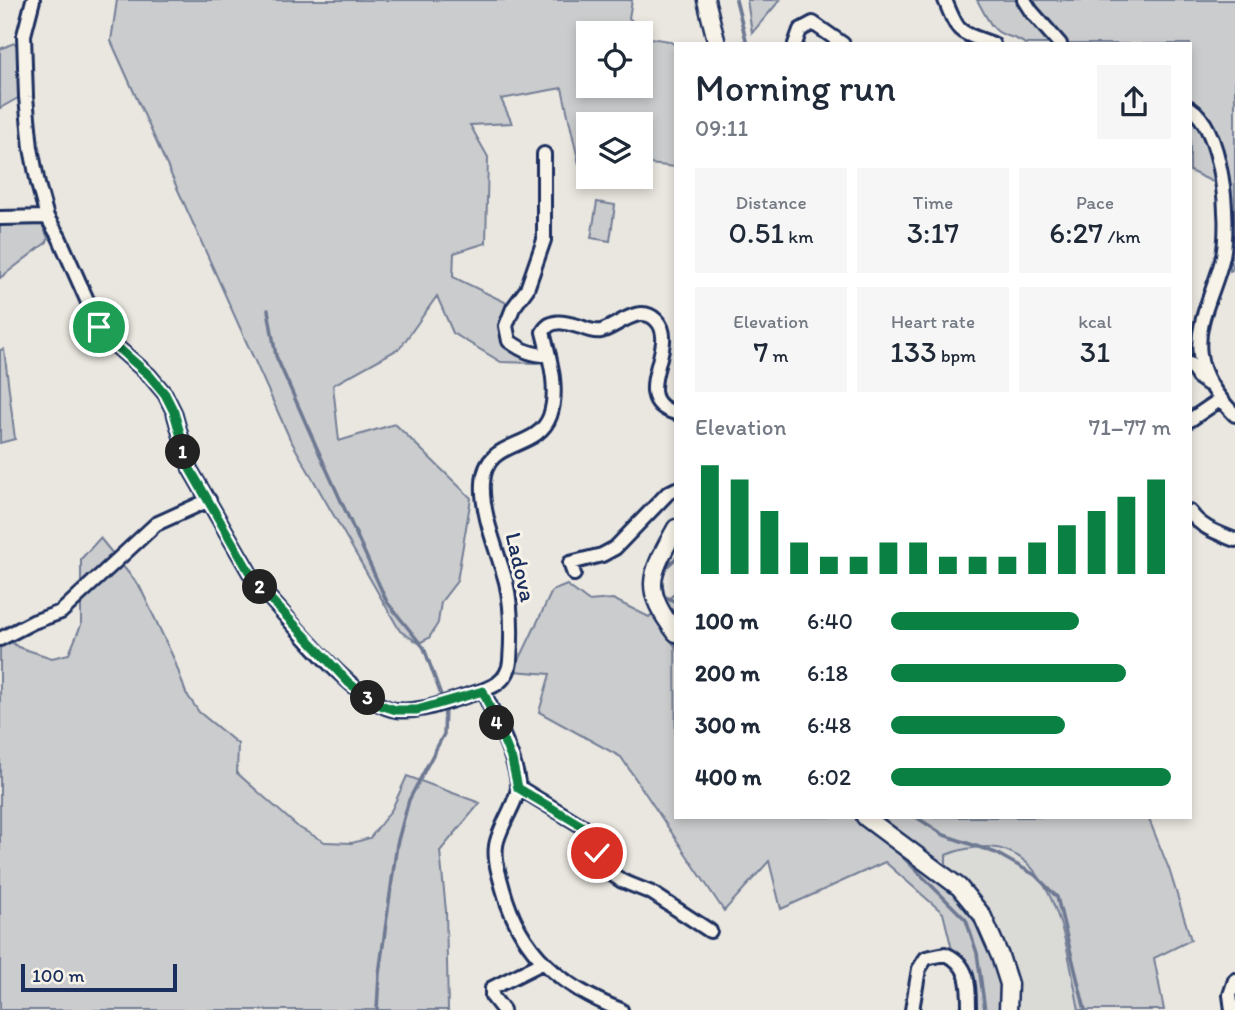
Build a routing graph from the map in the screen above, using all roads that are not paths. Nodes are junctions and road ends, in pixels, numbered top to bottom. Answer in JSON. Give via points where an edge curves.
{"nodes":[{"id":1,"x":33,"y":0,"type":"edge"},
{"id":2,"x":706,"y":0,"type":"edge"},
{"id":3,"x":944,"y":0,"type":"edge"},
{"id":4,"x":1024,"y":0,"type":"edge"},
{"id":5,"x":716,"y":42,"type":"edge"},
{"id":6,"x":795,"y":42,"type":"edge"},
{"id":7,"x":840,"y":42,"type":"edge"},
{"id":8,"x":987,"y":42,"type":"edge"},
{"id":9,"x":1058,"y":42,"type":"edge"},
{"id":10,"x":1192,"y":109,"type":"edge"},
{"id":11,"x":544,"y":154,"type":"dead end"},
{"id":12,"x":47,"y":217,"type":"junction"},
{"id":13,"x":0,"y":218,"type":"edge"},
{"id":14,"x":549,"y":355,"type":"junction"},
{"id":15,"x":1192,"y":366,"type":"edge"},
{"id":16,"x":1212,"y":387,"type":"junction"},
{"id":17,"x":1221,"y":399,"type":"junction"},
{"id":18,"x":674,"y":413,"type":"edge"},
{"id":19,"x":1235,"y":415,"type":"edge"},
{"id":20,"x":1192,"y":419,"type":"edge"},
{"id":21,"x":674,"y":490,"type":"edge"},
{"id":22,"x":209,"y":500,"type":"junction"},
{"id":23,"x":1192,"y":515,"type":"edge"},
{"id":24,"x":674,"y":532,"type":"edge"},
{"id":25,"x":1235,"y":540,"type":"edge"},
{"id":26,"x":574,"y":574,"type":"dead end"},
{"id":27,"x":674,"y":631,"type":"edge"},
{"id":28,"x":0,"y":639,"type":"edge"},
{"id":29,"x":483,"y":691,"type":"junction"},
{"id":30,"x":518,"y":788,"type":"junction"},
{"id":31,"x":868,"y":819,"type":"edge"},
{"id":32,"x":710,"y":932,"type":"dead end"},
{"id":33,"x":542,"y":963,"type":"junction"},
{"id":34,"x":1235,"y":980,"type":"edge"},
{"id":35,"x":503,"y":1010,"type":"edge"},
{"id":36,"x":621,"y":1010,"type":"edge"},
{"id":37,"x":912,"y":1010,"type":"edge"},
{"id":38,"x":969,"y":1010,"type":"edge"},
{"id":39,"x":1009,"y":1010,"type":"edge"},
{"id":40,"x":1233,"y":1010,"type":"edge"}],
"edges":[{"from":1,"to":12,"type":"street","name":"Ladova","via":[[23,35],[26,97],[31,148]]},
{"from":2,"to":5,"type":"street"},
{"from":3,"to":8,"type":"street","via":[[953,24]]},
{"from":4,"to":9,"type":"street"},
{"from":6,"to":7,"type":"street","via":[[800,30],[813,23]]},
{"from":10,"to":16,"type":"street","via":[[1208,129],[1222,185],[1223,253],[1199,343]]},
{"from":11,"to":14,"type":"street","via":[[544,240],[527,289],[506,326],[509,341],[519,348],[532,355]]},
{"from":12,"to":13,"type":"street"},
{"from":12,"to":22,"type":"street","name":"Ladova","via":[[99,327],[165,394],[190,469]]},
{"from":14,"to":18,"type":"street","name":"Ladova","via":[[543,332],[550,324],[565,322],[593,331],[626,317],[646,315],[656,320],[663,334],[653,384],[655,399]]},
{"from":14,"to":29,"type":"street","name":"Ladova","via":[[553,391],[549,418],[530,438],[493,456],[484,475],[490,527],[511,605],[511,638],[506,676]]},
{"from":15,"to":16,"type":"street"},
{"from":16,"to":17,"type":"street"},
{"from":17,"to":19,"type":"street"},
{"from":17,"to":20,"type":"street"},
{"from":21,"to":26,"type":"street","via":[[615,548],[570,563]]},
{"from":22,"to":28,"type":"street","via":[[156,524],[61,612]]},
{"from":22,"to":29,"type":"street","name":"Ladova","via":[[263,591],[367,697],[389,709],[417,710]]},
{"from":23,"to":25,"type":"street","via":[[1210,530]]},
{"from":24,"to":27,"type":"street","via":[[652,575],[652,587],[655,601]]},
{"from":29,"to":30,"type":"street","via":[[512,760]]},
{"from":30,"to":32,"type":"street","via":[[582,826],[613,875],[652,893]]},
{"from":30,"to":33,"type":"street","via":[[496,842],[496,864],[514,922]]},
{"from":31,"to":39,"type":"street","via":[[959,887],[982,915],[1009,984]]},
{"from":33,"to":35,"type":"street","via":[[492,988],[492,996]]},
{"from":33,"to":36,"type":"street","via":[[597,1001]]},
{"from":34,"to":40,"type":"street","via":[[1230,995]]},
{"from":37,"to":38,"type":"street","via":[[919,970],[926,958],[945,954],[967,974]]}]}
